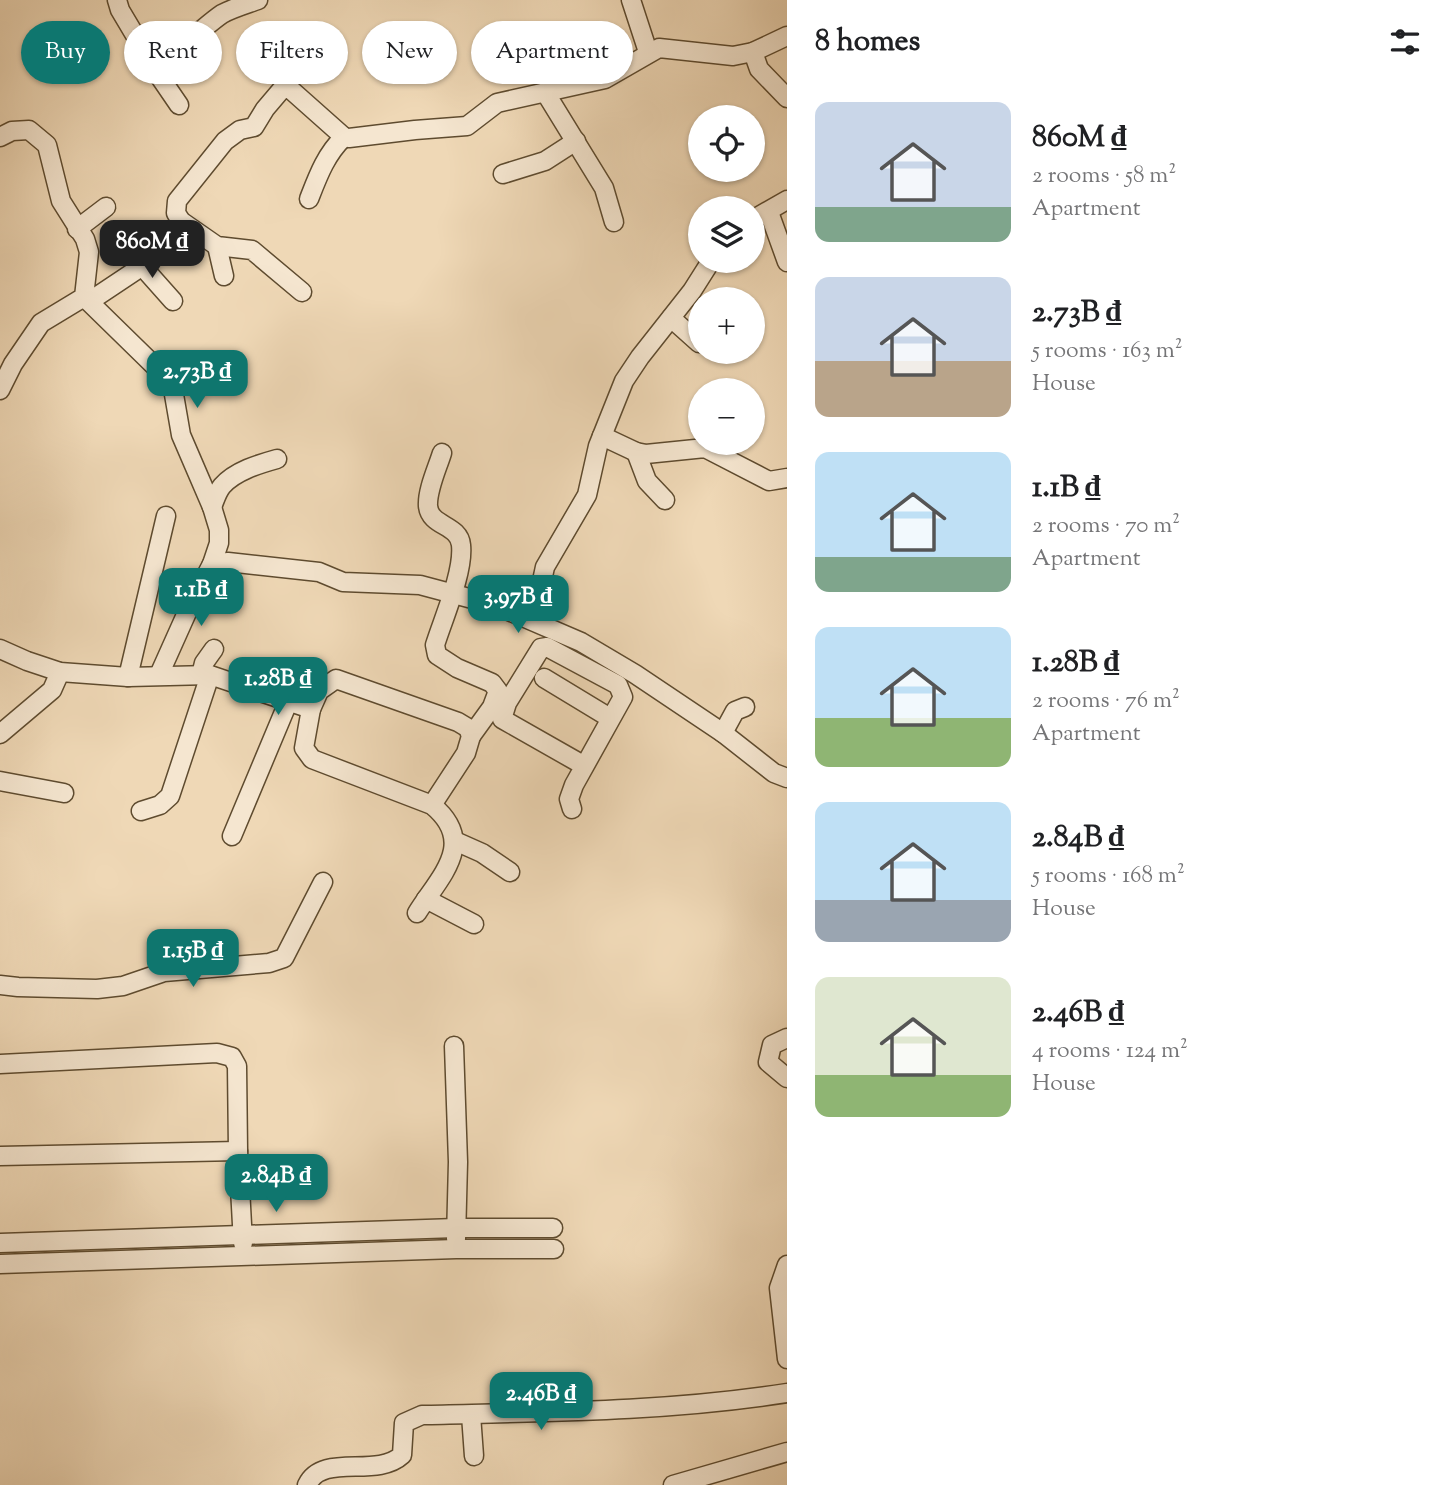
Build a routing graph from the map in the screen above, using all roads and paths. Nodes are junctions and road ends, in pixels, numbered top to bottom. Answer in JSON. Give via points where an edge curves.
{"nodes":[{"id":1,"x":117,"y":0,"type":"edge"},
{"id":2,"x":258,"y":0,"type":"edge"},
{"id":3,"x":631,"y":0,"type":"edge"},
{"id":4,"x":127,"y":21,"type":"edge"},
{"id":5,"x":214,"y":21,"type":"edge"},
{"id":6,"x":787,"y":36,"type":"edge"},
{"id":7,"x":648,"y":52,"type":"junction"},
{"id":8,"x":753,"y":52,"type":"junction"},
{"id":9,"x":165,"y":84,"type":"edge"},
{"id":10,"x":545,"y":92,"type":"junction"},
{"id":11,"x":787,"y":98,"type":"edge"},
{"id":12,"x":179,"y":105,"type":"dead end"},
{"id":13,"x":0,"y":137,"type":"edge"},
{"id":14,"x":344,"y":137,"type":"junction"},
{"id":15,"x":576,"y":141,"type":"junction"},
{"id":16,"x":503,"y":174,"type":"dead end"},
{"id":17,"x":309,"y":199,"type":"dead end"},
{"id":18,"x":787,"y":200,"type":"edge"},
{"id":19,"x":106,"y":207,"type":"dead end"},
{"id":20,"x":765,"y":214,"type":"edge"},
{"id":21,"x":181,"y":221,"type":"junction"},
{"id":22,"x":614,"y":222,"type":"dead end"},
{"id":23,"x":765,"y":223,"type":"edge"},
{"id":24,"x":78,"y":229,"type":"junction"},
{"id":25,"x":217,"y":246,"type":"junction"},
{"id":26,"x":787,"y":262,"type":"edge"},
{"id":27,"x":141,"y":265,"type":"junction"},
{"id":28,"x":704,"y":273,"type":"edge"},
{"id":29,"x":224,"y":276,"type":"dead end"},
{"id":30,"x":302,"y":292,"type":"dead end"},
{"id":31,"x":87,"y":299,"type":"junction"},
{"id":32,"x":173,"y":301,"type":"dead end"},
{"id":33,"x":671,"y":318,"type":"junction"},
{"id":34,"x":688,"y":333,"type":"edge"},
{"id":35,"x":0,"y":390,"type":"edge"},
{"id":36,"x":602,"y":436,"type":"junction"},
{"id":37,"x":636,"y":452,"type":"junction"},
{"id":38,"x":442,"y":453,"type":"dead end"},
{"id":39,"x":277,"y":459,"type":"dead end"},
{"id":40,"x":787,"y":478,"type":"edge"},
{"id":41,"x":665,"y":500,"type":"dead end"},
{"id":42,"x":212,"y":507,"type":"junction"},
{"id":43,"x":166,"y":516,"type":"dead end"},
{"id":44,"x":212,"y":564,"type":"junction"},
{"id":45,"x":452,"y":592,"type":"junction"},
{"id":46,"x":529,"y":619,"type":"junction"},
{"id":47,"x":0,"y":649,"type":"edge"},
{"id":48,"x":214,"y":649,"type":"dead end"},
{"id":49,"x":60,"y":672,"type":"junction"},
{"id":50,"x":159,"y":675,"type":"junction"},
{"id":51,"x":205,"y":675,"type":"junction"},
{"id":52,"x":128,"y":677,"type":"junction"},
{"id":53,"x":544,"y":678,"type":"dead end"},
{"id":54,"x":506,"y":692,"type":"junction"},
{"id":55,"x":289,"y":700,"type":"junction"},
{"id":56,"x":745,"y":707,"type":"dead end"},
{"id":57,"x":311,"y":709,"type":"junction"},
{"id":58,"x":610,"y":718,"type":"junction"},
{"id":59,"x":723,"y":733,"type":"junction"},
{"id":60,"x":0,"y":734,"type":"edge"},
{"id":61,"x":471,"y":736,"type":"junction"},
{"id":62,"x":583,"y":765,"type":"junction"},
{"id":63,"x":787,"y":778,"type":"edge"},
{"id":64,"x":0,"y":781,"type":"edge"},
{"id":65,"x":64,"y":793,"type":"dead end"},
{"id":66,"x":432,"y":805,"type":"junction"},
{"id":67,"x":572,"y":809,"type":"dead end"},
{"id":68,"x":142,"y":811,"type":"dead end"},
{"id":69,"x":232,"y":836,"type":"dead end"},
{"id":70,"x":455,"y":841,"type":"junction"},
{"id":71,"x":510,"y":872,"type":"dead end"},
{"id":72,"x":323,"y":882,"type":"dead end"},
{"id":73,"x":474,"y":925,"type":"dead end"},
{"id":74,"x":0,"y":985,"type":"edge"},
{"id":75,"x":787,"y":1038,"type":"edge"},
{"id":76,"x":454,"y":1046,"type":"dead end"},
{"id":77,"x":0,"y":1064,"type":"edge"},
{"id":78,"x":787,"y":1078,"type":"edge"},
{"id":79,"x":238,"y":1151,"type":"junction"},
{"id":80,"x":0,"y":1156,"type":"edge"},
{"id":81,"x":456,"y":1228,"type":"junction"},
{"id":82,"x":553,"y":1228,"type":"dead end"},
{"id":83,"x":243,"y":1234,"type":"junction"},
{"id":84,"x":0,"y":1243,"type":"edge"},
{"id":85,"x":456,"y":1249,"type":"junction"},
{"id":86,"x":554,"y":1249,"type":"dead end"},
{"id":87,"x":244,"y":1257,"type":"junction"},
{"id":88,"x":0,"y":1264,"type":"edge"},
{"id":89,"x":787,"y":1265,"type":"edge"},
{"id":90,"x":787,"y":1359,"type":"edge"},
{"id":91,"x":787,"y":1393,"type":"edge"},
{"id":92,"x":471,"y":1415,"type":"junction"},
{"id":93,"x":787,"y":1452,"type":"edge"},
{"id":94,"x":474,"y":1456,"type":"dead end"},
{"id":95,"x":307,"y":1485,"type":"edge"},
{"id":96,"x":673,"y":1485,"type":"edge"}],
"edges":[{"from":1,"to":4,"type":"street"},
{"from":2,"to":5,"type":"street"},
{"from":3,"to":7,"type":"street"},
{"from":6,"to":8,"type":"street"},
{"from":7,"to":8,"type":"street","via":[[659,48],[733,56]]},
{"from":7,"to":10,"type":"street","via":[[605,79]]},
{"from":8,"to":11,"type":"street","via":[[759,69]]},
{"from":9,"to":12,"type":"street"},
{"from":10,"to":14,"type":"street","via":[[498,103],[467,126]]},
{"from":10,"to":15,"type":"street"},
{"from":13,"to":24,"type":"street","via":[[29,130],[47,145],[61,201]]},
{"from":14,"to":17,"type":"street","via":[[320,170]]},
{"from":14,"to":21,"type":"street","via":[[290,89],[282,89],[254,127],[240,130],[221,144],[177,201]]},
{"from":15,"to":16,"type":"street","via":[[545,161]]},
{"from":15,"to":22,"type":"street","via":[[604,188]]},
{"from":18,"to":20,"type":"street"},
{"from":19,"to":24,"type":"street"},
{"from":21,"to":25,"type":"street"},
{"from":21,"to":27,"type":"street"},
{"from":23,"to":26,"type":"street"},
{"from":24,"to":31,"type":"street","via":[[89,252]]},
{"from":25,"to":29,"type":"street"},
{"from":25,"to":30,"type":"street","via":[[252,250]]},
{"from":27,"to":31,"type":"street"},
{"from":27,"to":32,"type":"street"},
{"from":28,"to":33,"type":"street"},
{"from":31,"to":35,"type":"street","via":[[41,323]]},
{"from":31,"to":42,"type":"street","via":[[172,383],[181,435]]},
{"from":33,"to":34,"type":"street"},
{"from":33,"to":36,"type":"street","via":[[624,381]]},
{"from":36,"to":37,"type":"street"},
{"from":36,"to":46,"type":"street","via":[[587,495],[545,567]]},
{"from":37,"to":40,"type":"street","via":[[705,448],[769,481]]},
{"from":37,"to":41,"type":"street","via":[[647,481]]},
{"from":38,"to":45,"type":"street","via":[[428,506],[432,516],[457,531],[461,545]]},
{"from":39,"to":42,"type":"street","via":[[241,472],[222,486]]},
{"from":42,"to":44,"type":"street","via":[[219,543]]},
{"from":43,"to":52,"type":"street"},
{"from":44,"to":45,"type":"street","via":[[319,572],[343,582],[420,585]]},
{"from":44,"to":50,"type":"street"},
{"from":45,"to":46,"type":"street"},
{"from":45,"to":54,"type":"street","via":[[435,645],[438,655]]},
{"from":46,"to":59,"type":"street","via":[[581,642]]},
{"from":47,"to":49,"type":"street"},
{"from":48,"to":51,"type":"street","via":[[204,663]]},
{"from":49,"to":52,"type":"street"},
{"from":49,"to":60,"type":"street","via":[[52,690]]},
{"from":50,"to":51,"type":"street"},
{"from":50,"to":52,"type":"street"},
{"from":51,"to":55,"type":"street"},
{"from":51,"to":68,"type":"street","via":[[170,796]]},
{"from":53,"to":58,"type":"street"},
{"from":54,"to":58,"type":"street","via":[[541,648],[547,647],[618,685],[623,697]]},
{"from":54,"to":61,"type":"street"},
{"from":54,"to":62,"type":"street","via":[[502,719]]},
{"from":55,"to":57,"type":"street"},
{"from":55,"to":69,"type":"street"},
{"from":56,"to":59,"type":"street","via":[[735,711]]},
{"from":57,"to":61,"type":"street","via":[[319,691],[336,680],[458,722]]},
{"from":57,"to":66,"type":"street","via":[[304,748],[312,759]]},
{"from":58,"to":62,"type":"street"},
{"from":59,"to":63,"type":"street"},
{"from":61,"to":66,"type":"street","via":[[466,753]]},
{"from":62,"to":67,"type":"street","via":[[569,799]]},
{"from":64,"to":65,"type":"street"},
{"from":66,"to":70,"type":"street","via":[[443,814]]},
{"from":70,"to":71,"type":"street"},
{"from":70,"to":73,"type":"street","via":[[445,872],[421,906]]},
{"from":72,"to":74,"type":"street","via":[[284,958],[269,963],[164,972],[97,989]]},
{"from":75,"to":78,"type":"street","via":[[772,1045],[768,1062]]},
{"from":76,"to":81,"type":"street"},
{"from":77,"to":79,"type":"street","via":[[226,1054],[237,1066]]},
{"from":79,"to":80,"type":"street"},
{"from":79,"to":83,"type":"street"},
{"from":81,"to":82,"type":"street"},
{"from":81,"to":83,"type":"street"},
{"from":81,"to":85,"type":"street"},
{"from":83,"to":84,"type":"street"},
{"from":83,"to":87,"type":"street"},
{"from":85,"to":86,"type":"street"},
{"from":85,"to":87,"type":"street"},
{"from":87,"to":88,"type":"street"},
{"from":89,"to":90,"type":"street","via":[[779,1288]]},
{"from":91,"to":92,"type":"street","via":[[669,1407]]},
{"from":92,"to":94,"type":"street"},
{"from":92,"to":95,"type":"street","via":[[411,1419],[404,1423],[402,1455],[395,1462],[330,1469],[316,1473]]},
{"from":93,"to":96,"type":"street"}]}
